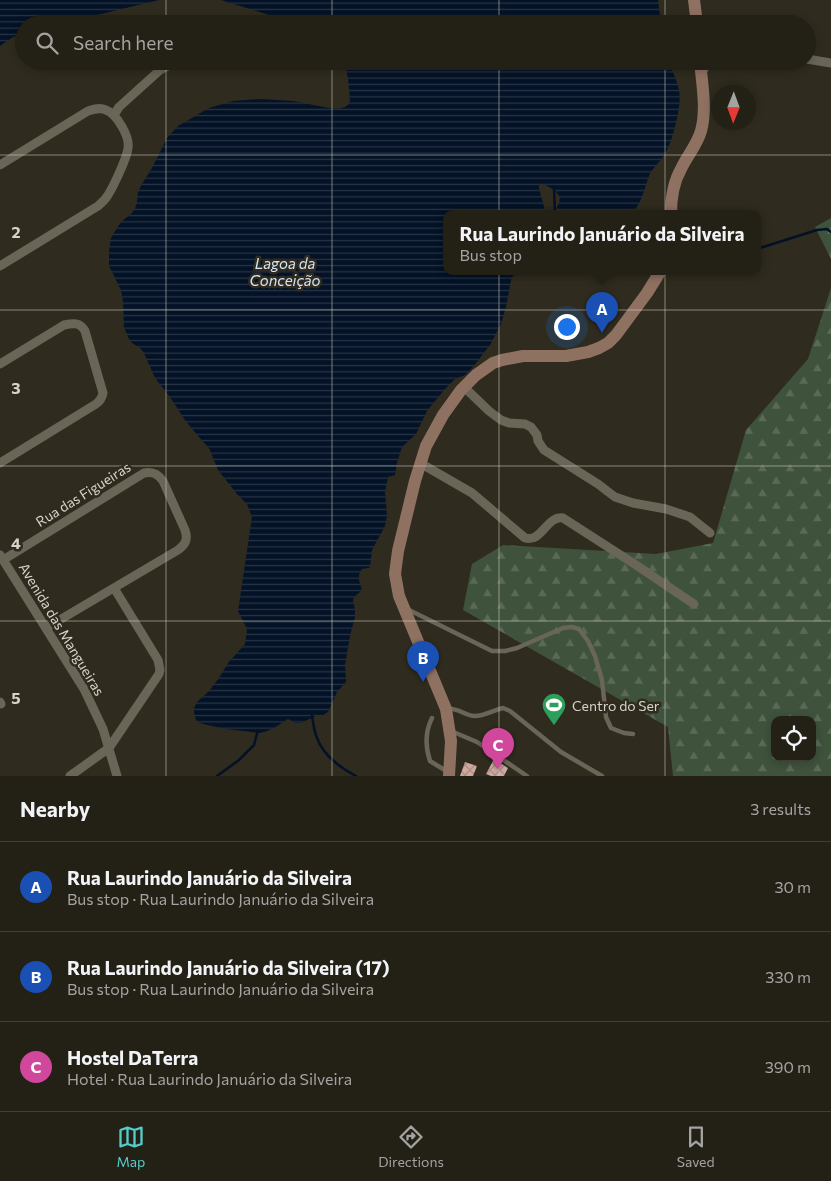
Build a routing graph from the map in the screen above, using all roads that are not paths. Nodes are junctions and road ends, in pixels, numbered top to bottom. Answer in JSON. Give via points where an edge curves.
{"nodes":[{"id":1,"x":694,"y":0,"type":"edge"},
{"id":2,"x":695,"y":15,"type":"edge"},
{"id":3,"x":816,"y":60,"type":"edge"},
{"id":4,"x":831,"y":63,"type":"edge"},
{"id":5,"x":160,"y":70,"type":"edge"},
{"id":6,"x":700,"y":70,"type":"edge"},
{"id":7,"x":114,"y":115,"type":"junction"},
{"id":8,"x":0,"y":165,"type":"edge"},
{"id":9,"x":671,"y":210,"type":"edge"},
{"id":10,"x":0,"y":264,"type":"edge"},
{"id":11,"x":658,"y":275,"type":"edge"},
{"id":12,"x":0,"y":364,"type":"edge"},
{"id":13,"x":464,"y":386,"type":"junction"},
{"id":14,"x":0,"y":462,"type":"edge"},
{"id":15,"x":420,"y":463,"type":"junction"},
{"id":16,"x":710,"y":533,"type":"dead end"},
{"id":17,"x":2,"y":557,"type":"edge"},
{"id":18,"x":114,"y":588,"type":"junction"},
{"id":19,"x":694,"y":604,"type":"dead end"},
{"id":20,"x":404,"y":608,"type":"junction"},
{"id":21,"x":46,"y":628,"type":"junction"},
{"id":22,"x":446,"y":709,"type":"junction"},
{"id":23,"x":432,"y":718,"type":"dead end"},
{"id":24,"x":450,"y":730,"type":"junction"},
{"id":25,"x":633,"y":734,"type":"dead end"},
{"id":26,"x":109,"y":748,"type":"junction"},
{"id":27,"x":449,"y":775,"type":"edge"},
{"id":28,"x":70,"y":776,"type":"edge"},
{"id":29,"x":117,"y":776,"type":"edge"},
{"id":30,"x":526,"y":776,"type":"edge"},
{"id":31,"x":602,"y":776,"type":"edge"}],
"edges":[{"from":1,"to":2,"type":"main road"},
{"from":3,"to":4,"type":"street"},
{"from":5,"to":7,"type":"street"},
{"from":6,"to":9,"type":"main road","via":[[704,110],[701,130],[676,179]]},
{"from":7,"to":8,"type":"street","via":[[102,109],[88,111]]},
{"from":7,"to":10,"type":"street","via":[[126,134],[128,148],[105,200]]},
{"from":11,"to":13,"type":"main road","via":[[624,326],[608,343],[578,355],[523,356],[502,360],[485,368]]},
{"from":12,"to":14,"type":"street","via":[[64,325],[78,324],[86,332],[102,388],[102,397],[96,404]]},
{"from":13,"to":15,"type":"main road","via":[[435,428]]},
{"from":13,"to":16,"type":"street","via":[[501,420],[531,426],[544,450],[615,497],[690,517]]},
{"from":15,"to":19,"type":"street","via":[[472,493],[525,538],[534,538],[554,519],[563,518]]},
{"from":15,"to":20,"type":"main road","via":[[396,562],[396,584]]},
{"from":17,"to":18,"type":"street","name":"Rua das Figueiras","via":[[144,473],[154,472],[163,481],[185,530],[186,541],[178,550]]},
{"from":17,"to":21,"type":"street","name":"Avenida das Mangueiras"},
{"from":18,"to":21,"type":"street"},
{"from":18,"to":26,"type":"street","via":[[158,660],[160,670]]},
{"from":20,"to":22,"type":"main road"},
{"from":20,"to":25,"type":"lane","via":[[492,651],[505,652],[563,628],[579,629],[596,656],[606,717],[611,728]]},
{"from":21,"to":26,"type":"street","name":"Avenida das Mangueiras","via":[[84,689]]},
{"from":22,"to":24,"type":"main road"},
{"from":22,"to":31,"type":"lane","via":[[473,716],[503,708],[510,711],[561,752]]},
{"from":23,"to":27,"type":"lane","via":[[426,734],[426,750],[430,761]]},
{"from":24,"to":27,"type":"main road"},
{"from":24,"to":30,"type":"lane","via":[[477,742]]},
{"from":26,"to":28,"type":"street"},
{"from":26,"to":29,"type":"street","name":"Avenida das Mangueiras"}]}
